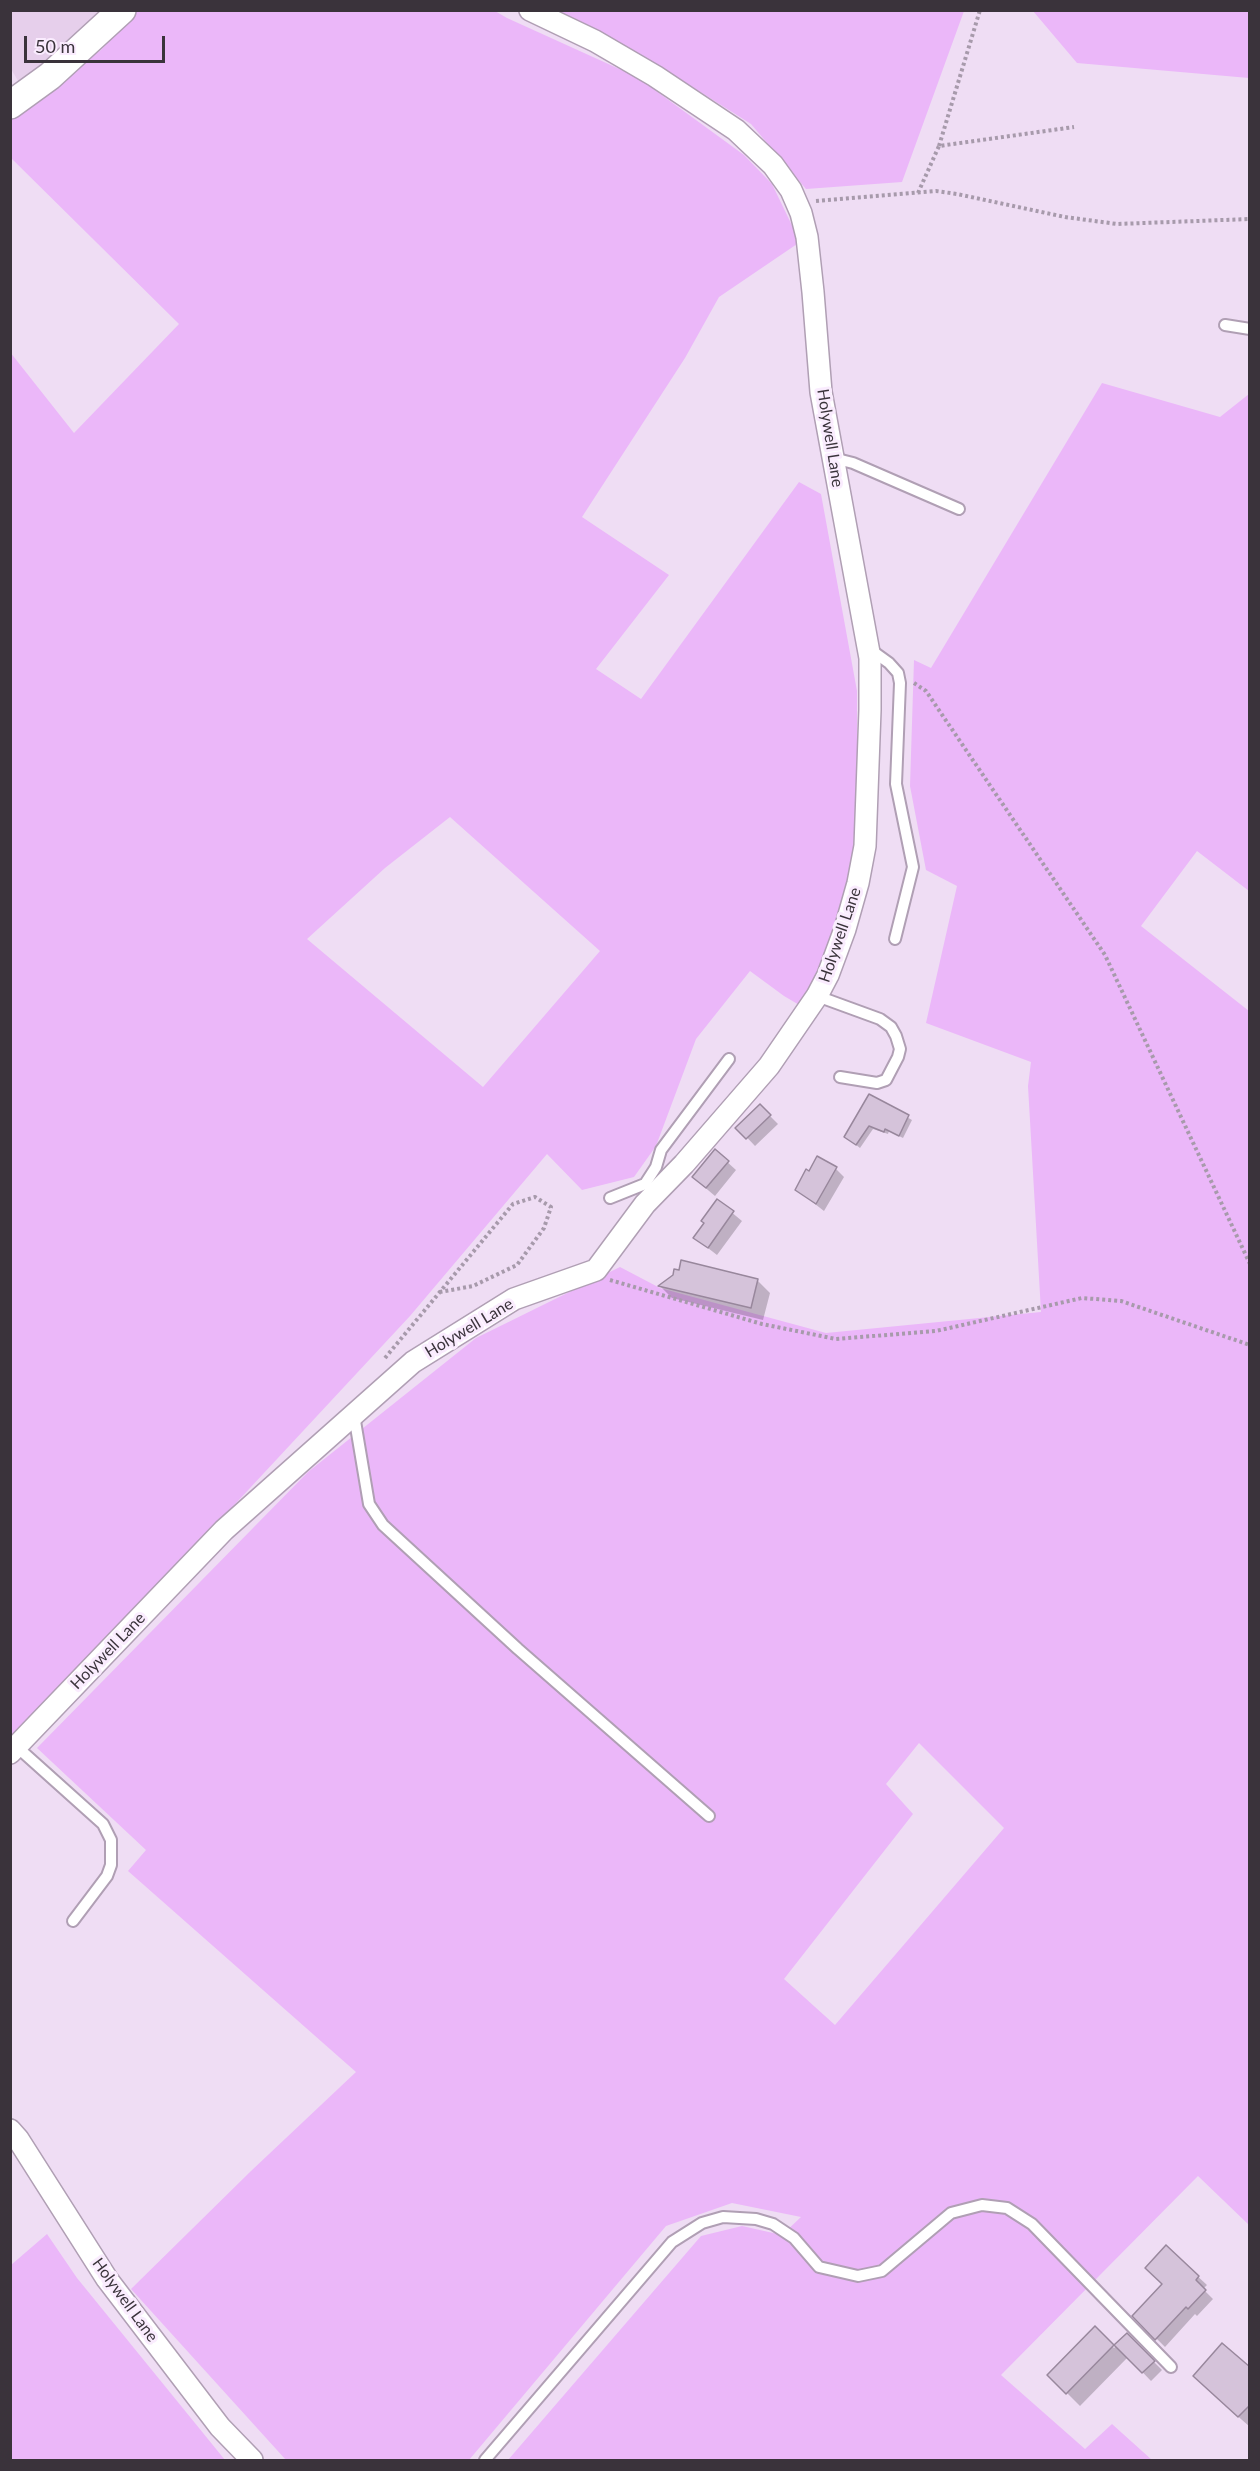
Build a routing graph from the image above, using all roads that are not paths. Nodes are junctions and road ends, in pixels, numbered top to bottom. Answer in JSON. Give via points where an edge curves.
{"nodes":[{"id":1,"x":122,"y":10,"type":"edge"},
{"id":2,"x":530,"y":10,"type":"edge"},
{"id":3,"x":10,"y":105,"type":"edge"},
{"id":4,"x":1225,"y":325,"type":"dead end"},
{"id":5,"x":1250,"y":329,"type":"edge"},
{"id":6,"x":833,"y":458,"type":"junction"},
{"id":7,"x":959,"y":509,"type":"dead end"},
{"id":8,"x":868,"y":648,"type":"junction"},
{"id":9,"x":895,"y":939,"type":"dead end"},
{"id":10,"x":817,"y":996,"type":"junction"},
{"id":11,"x":729,"y":1059,"type":"dead end"},
{"id":12,"x":840,"y":1077,"type":"dead end"},
{"id":13,"x":684,"y":1164,"type":"junction"},
{"id":14,"x":656,"y":1167,"type":"junction"},
{"id":15,"x":610,"y":1198,"type":"dead end"},
{"id":16,"x":354,"y":1415,"type":"junction"},
{"id":17,"x":13,"y":1750,"type":"edge"},
{"id":18,"x":709,"y":1816,"type":"dead end"},
{"id":19,"x":73,"y":1921,"type":"dead end"},
{"id":20,"x":13,"y":2138,"type":"edge"},
{"id":21,"x":1172,"y":2367,"type":"dead end"},
{"id":22,"x":252,"y":2460,"type":"edge"},
{"id":23,"x":485,"y":2460,"type":"edge"}],
"edges":[{"from":1,"to":3,"type":"street","via":[[50,76]]},
{"from":2,"to":6,"type":"street","name":"Holywell Lane","via":[[595,41],[736,130],[773,165],[791,190],[807,237],[822,392]]},
{"from":4,"to":5,"type":"lane"},
{"from":6,"to":7,"type":"lane"},
{"from":6,"to":8,"type":"street","name":"Holywell Lane"},
{"from":8,"to":9,"type":"lane","via":[[889,663],[898,673],[900,683],[896,784],[913,867]]},
{"from":8,"to":10,"type":"street","name":"Holywell Lane","via":[[865,846],[845,929]]},
{"from":10,"to":12,"type":"lane","via":[[879,1019],[891,1027],[900,1049],[886,1080],[877,1083]]},
{"from":10,"to":13,"type":"street","name":"Holywell Lane","via":[[769,1066]]},
{"from":11,"to":14,"type":"lane","via":[[662,1150]]},
{"from":13,"to":14,"type":"lane"},
{"from":13,"to":16,"type":"street","name":"Holywell Lane","via":[[645,1204],[596,1270],[514,1299],[413,1362]]},
{"from":14,"to":15,"type":"lane","via":[[645,1184]]},
{"from":16,"to":17,"type":"street","name":"Holywell Lane","via":[[224,1530]]},
{"from":16,"to":18,"type":"lane","via":[[369,1504],[383,1525]]},
{"from":17,"to":19,"type":"lane","via":[[103,1824],[111,1840],[107,1876]]},
{"from":20,"to":22,"type":"street","name":"Holywell Lane","via":[[106,2278],[220,2427]]},
{"from":21,"to":23,"type":"lane","via":[[1032,2224],[1007,2208],[982,2205],[951,2213],[882,2271],[858,2276],[819,2267],[794,2238],[773,2224],[723,2217],[702,2223],[672,2242]]}]}
